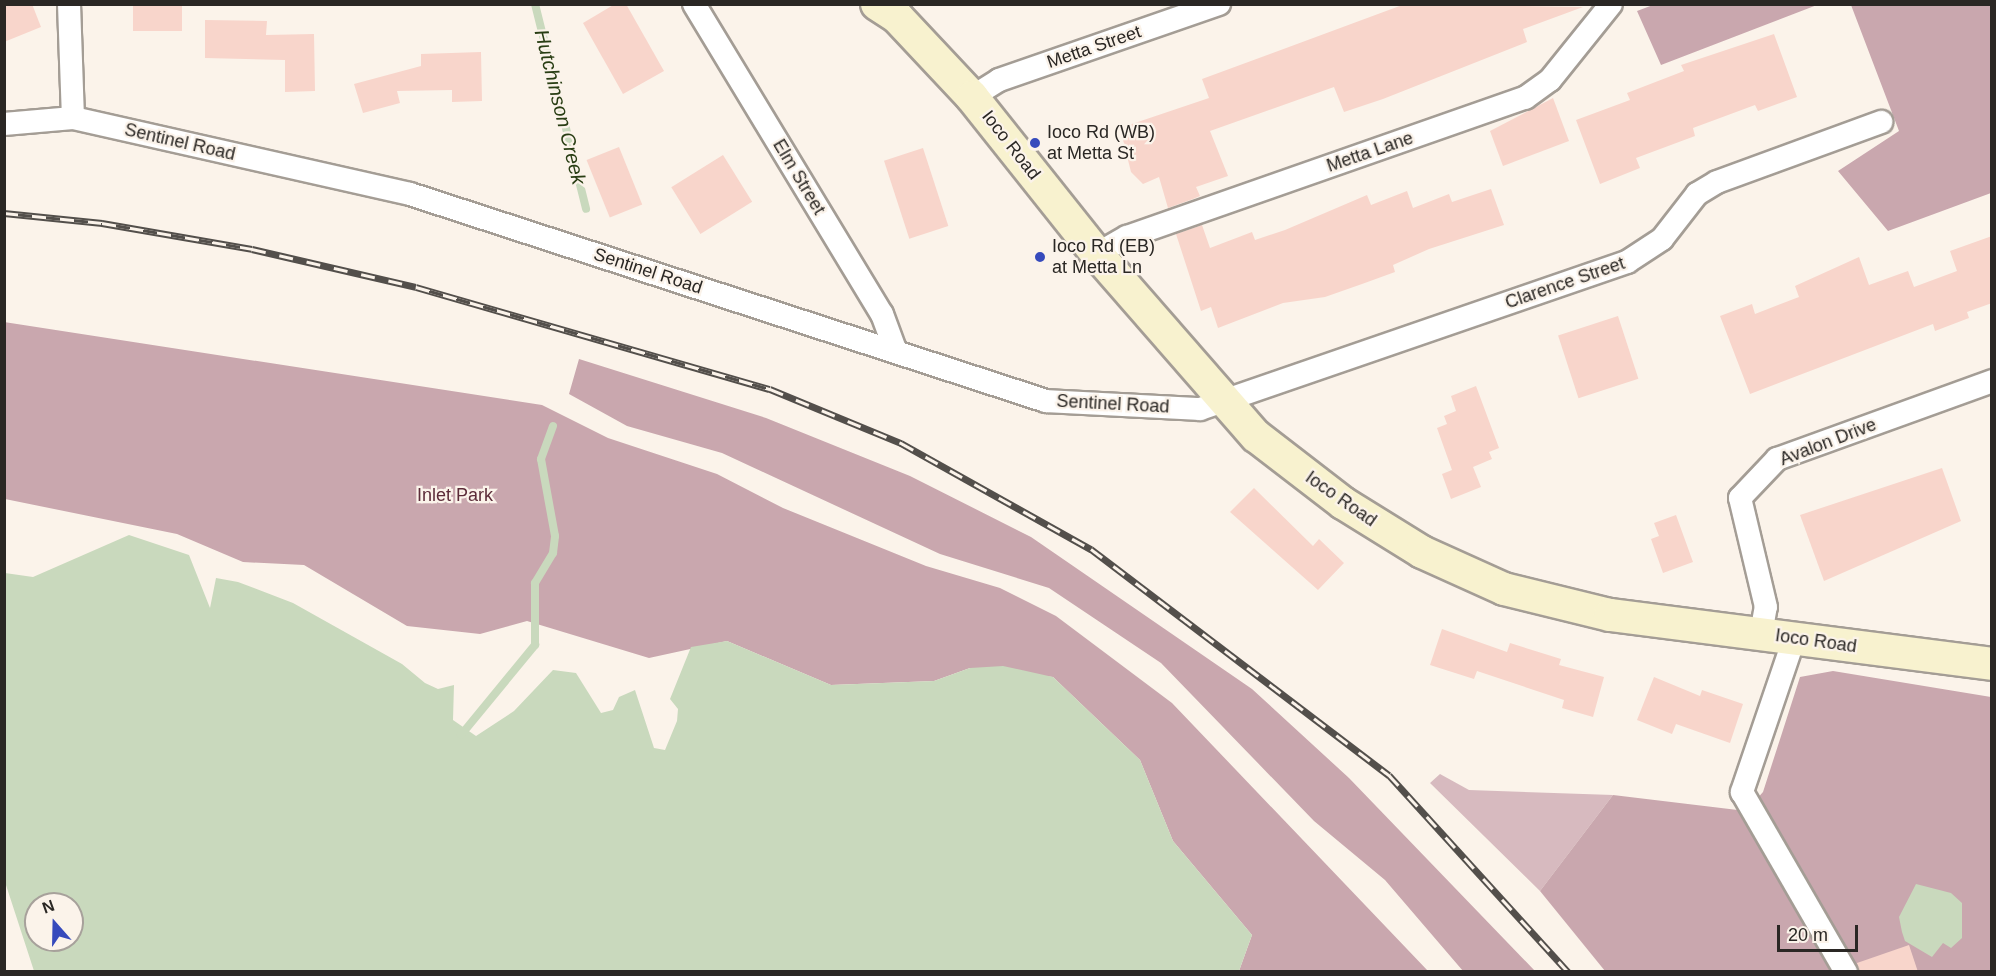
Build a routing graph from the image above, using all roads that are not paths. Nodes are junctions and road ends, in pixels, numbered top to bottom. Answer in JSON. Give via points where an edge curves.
{"nodes":[{"id":1,"x":69,"y":4,"type":"edge"},
{"id":2,"x":694,"y":4,"type":"edge"},
{"id":3,"x":1219,"y":4,"type":"edge"},
{"id":4,"x":1611,"y":4,"type":"edge"},
{"id":5,"x":892,"y":9,"type":"edge"},
{"id":6,"x":972,"y":97,"type":"junction"},
{"id":7,"x":73,"y":118,"type":"junction"},
{"id":8,"x":1881,"y":122,"type":"dead end"},
{"id":9,"x":4,"y":124,"type":"edge"},
{"id":10,"x":1097,"y":254,"type":"junction"},
{"id":11,"x":896,"y":352,"type":"junction"},
{"id":12,"x":1992,"y":381,"type":"edge"},
{"id":13,"x":1221,"y":400,"type":"junction"},
{"id":14,"x":1761,"y":634,"type":"junction"},
{"id":15,"x":1794,"y":639,"type":"junction"},
{"id":16,"x":1992,"y":664,"type":"edge"},
{"id":17,"x":1846,"y":972,"type":"edge"}],
"edges":[{"from":1,"to":7,"type":"street"},
{"from":2,"to":11,"type":"street","name":"Elm Street","via":[[882,314]]},
{"from":3,"to":6,"type":"street","name":"Metta Street","via":[[999,80]]},
{"from":4,"to":10,"type":"street","name":"Metta Lane","via":[[1550,80],[1525,98],[1127,237]]},
{"from":5,"to":6,"type":"main road","name":"Ioco Road"},
{"from":6,"to":10,"type":"main road","name":"Ioco Road"},
{"from":7,"to":9,"type":"street","name":"Sentinel Road"},
{"from":7,"to":11,"type":"street","name":"Sentinel Road","via":[[410,194]]},
{"from":8,"to":13,"type":"street","name":"Clarence Street","via":[[1710,186],[1696,194],[1662,239],[1628,262]]},
{"from":10,"to":13,"type":"main road","name":"Ioco Road"},
{"from":11,"to":13,"type":"street","name":"Sentinel Road","via":[[1046,401],[1200,409]]},
{"from":12,"to":14,"type":"street","name":"Avalon Drive","via":[[1777,459],[1740,498],[1766,608]]},
{"from":13,"to":14,"type":"main road","name":"Ioco Road","via":[[1256,436],[1343,503],[1422,552],[1504,589],[1610,615]]},
{"from":14,"to":15,"type":"main road","name":"Ioco Road"},
{"from":15,"to":16,"type":"main road","name":"Ioco Road"},
{"from":15,"to":17,"type":"street","via":[[1742,792]]}]}
